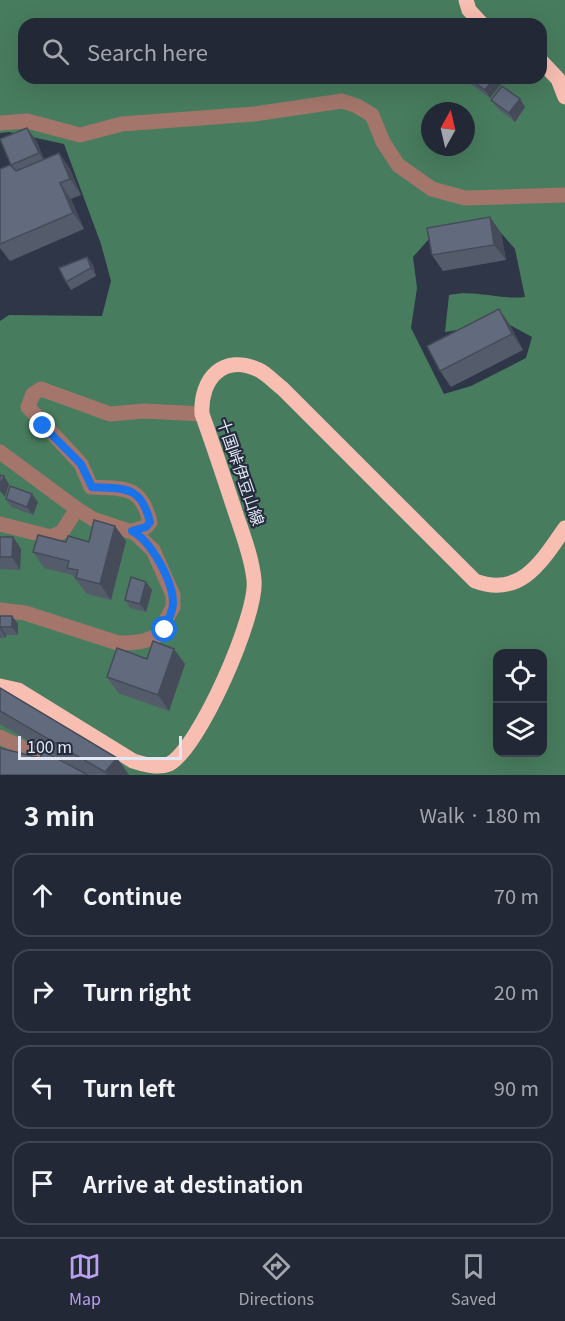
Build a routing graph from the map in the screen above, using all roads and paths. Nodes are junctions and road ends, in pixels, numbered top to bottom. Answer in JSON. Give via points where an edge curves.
{"nodes":[{"id":1,"x":466,"y":0,"type":"edge"},
{"id":2,"x":476,"y":18,"type":"edge"},
{"id":3,"x":547,"y":67,"type":"edge"},
{"id":4,"x":565,"y":97,"type":"edge"},
{"id":5,"x":0,"y":123,"type":"edge"},
{"id":6,"x":565,"y":195,"type":"edge"},
{"id":7,"x":202,"y":414,"type":"junction"},
{"id":8,"x":0,"y":452,"type":"edge"},
{"id":9,"x":77,"y":509,"type":"junction"},
{"id":10,"x":0,"y":524,"type":"edge"},
{"id":11,"x":565,"y":528,"type":"edge"},
{"id":12,"x":132,"y":531,"type":"junction"},
{"id":13,"x":0,"y":610,"type":"edge"},
{"id":14,"x":0,"y":686,"type":"edge"},
{"id":15,"x":0,"y":737,"type":"edge"},
{"id":16,"x":79,"y":775,"type":"edge"}],
"edges":[{"from":1,"to":2,"type":"main road"},
{"from":3,"to":4,"type":"main road","via":[[558,79]]},
{"from":5,"to":6,"type":"street","via":[[27,121],[80,135],[122,124],[254,114],[342,101],[372,115],[398,165],[432,189],[465,198]]},
{"from":7,"to":11,"type":"main road","name":"十国峠伊豆山線","via":[[203,393],[212,374],[232,365],[261,371],[282,387],[461,568],[475,581],[491,587],[515,583],[531,573]]},
{"from":7,"to":12,"type":"street","via":[[110,414],[40,389],[33,394],[28,407],[81,464],[92,487],[137,493],[150,522]]},
{"from":7,"to":14,"type":"main road","name":"十国峠伊豆山線","via":[[249,551],[255,581],[254,603],[240,646],[193,738],[169,764],[154,766],[133,761],[18,690]]},
{"from":8,"to":9,"type":"street"},
{"from":9,"to":10,"type":"street","via":[[62,532],[51,537]]},
{"from":9,"to":12,"type":"street","via":[[93,519]]},
{"from":12,"to":13,"type":"street","via":[[153,550],[173,595],[174,607],[165,630],[154,639],[118,643],[25,613]]},
{"from":15,"to":16,"type":"street"}]}
